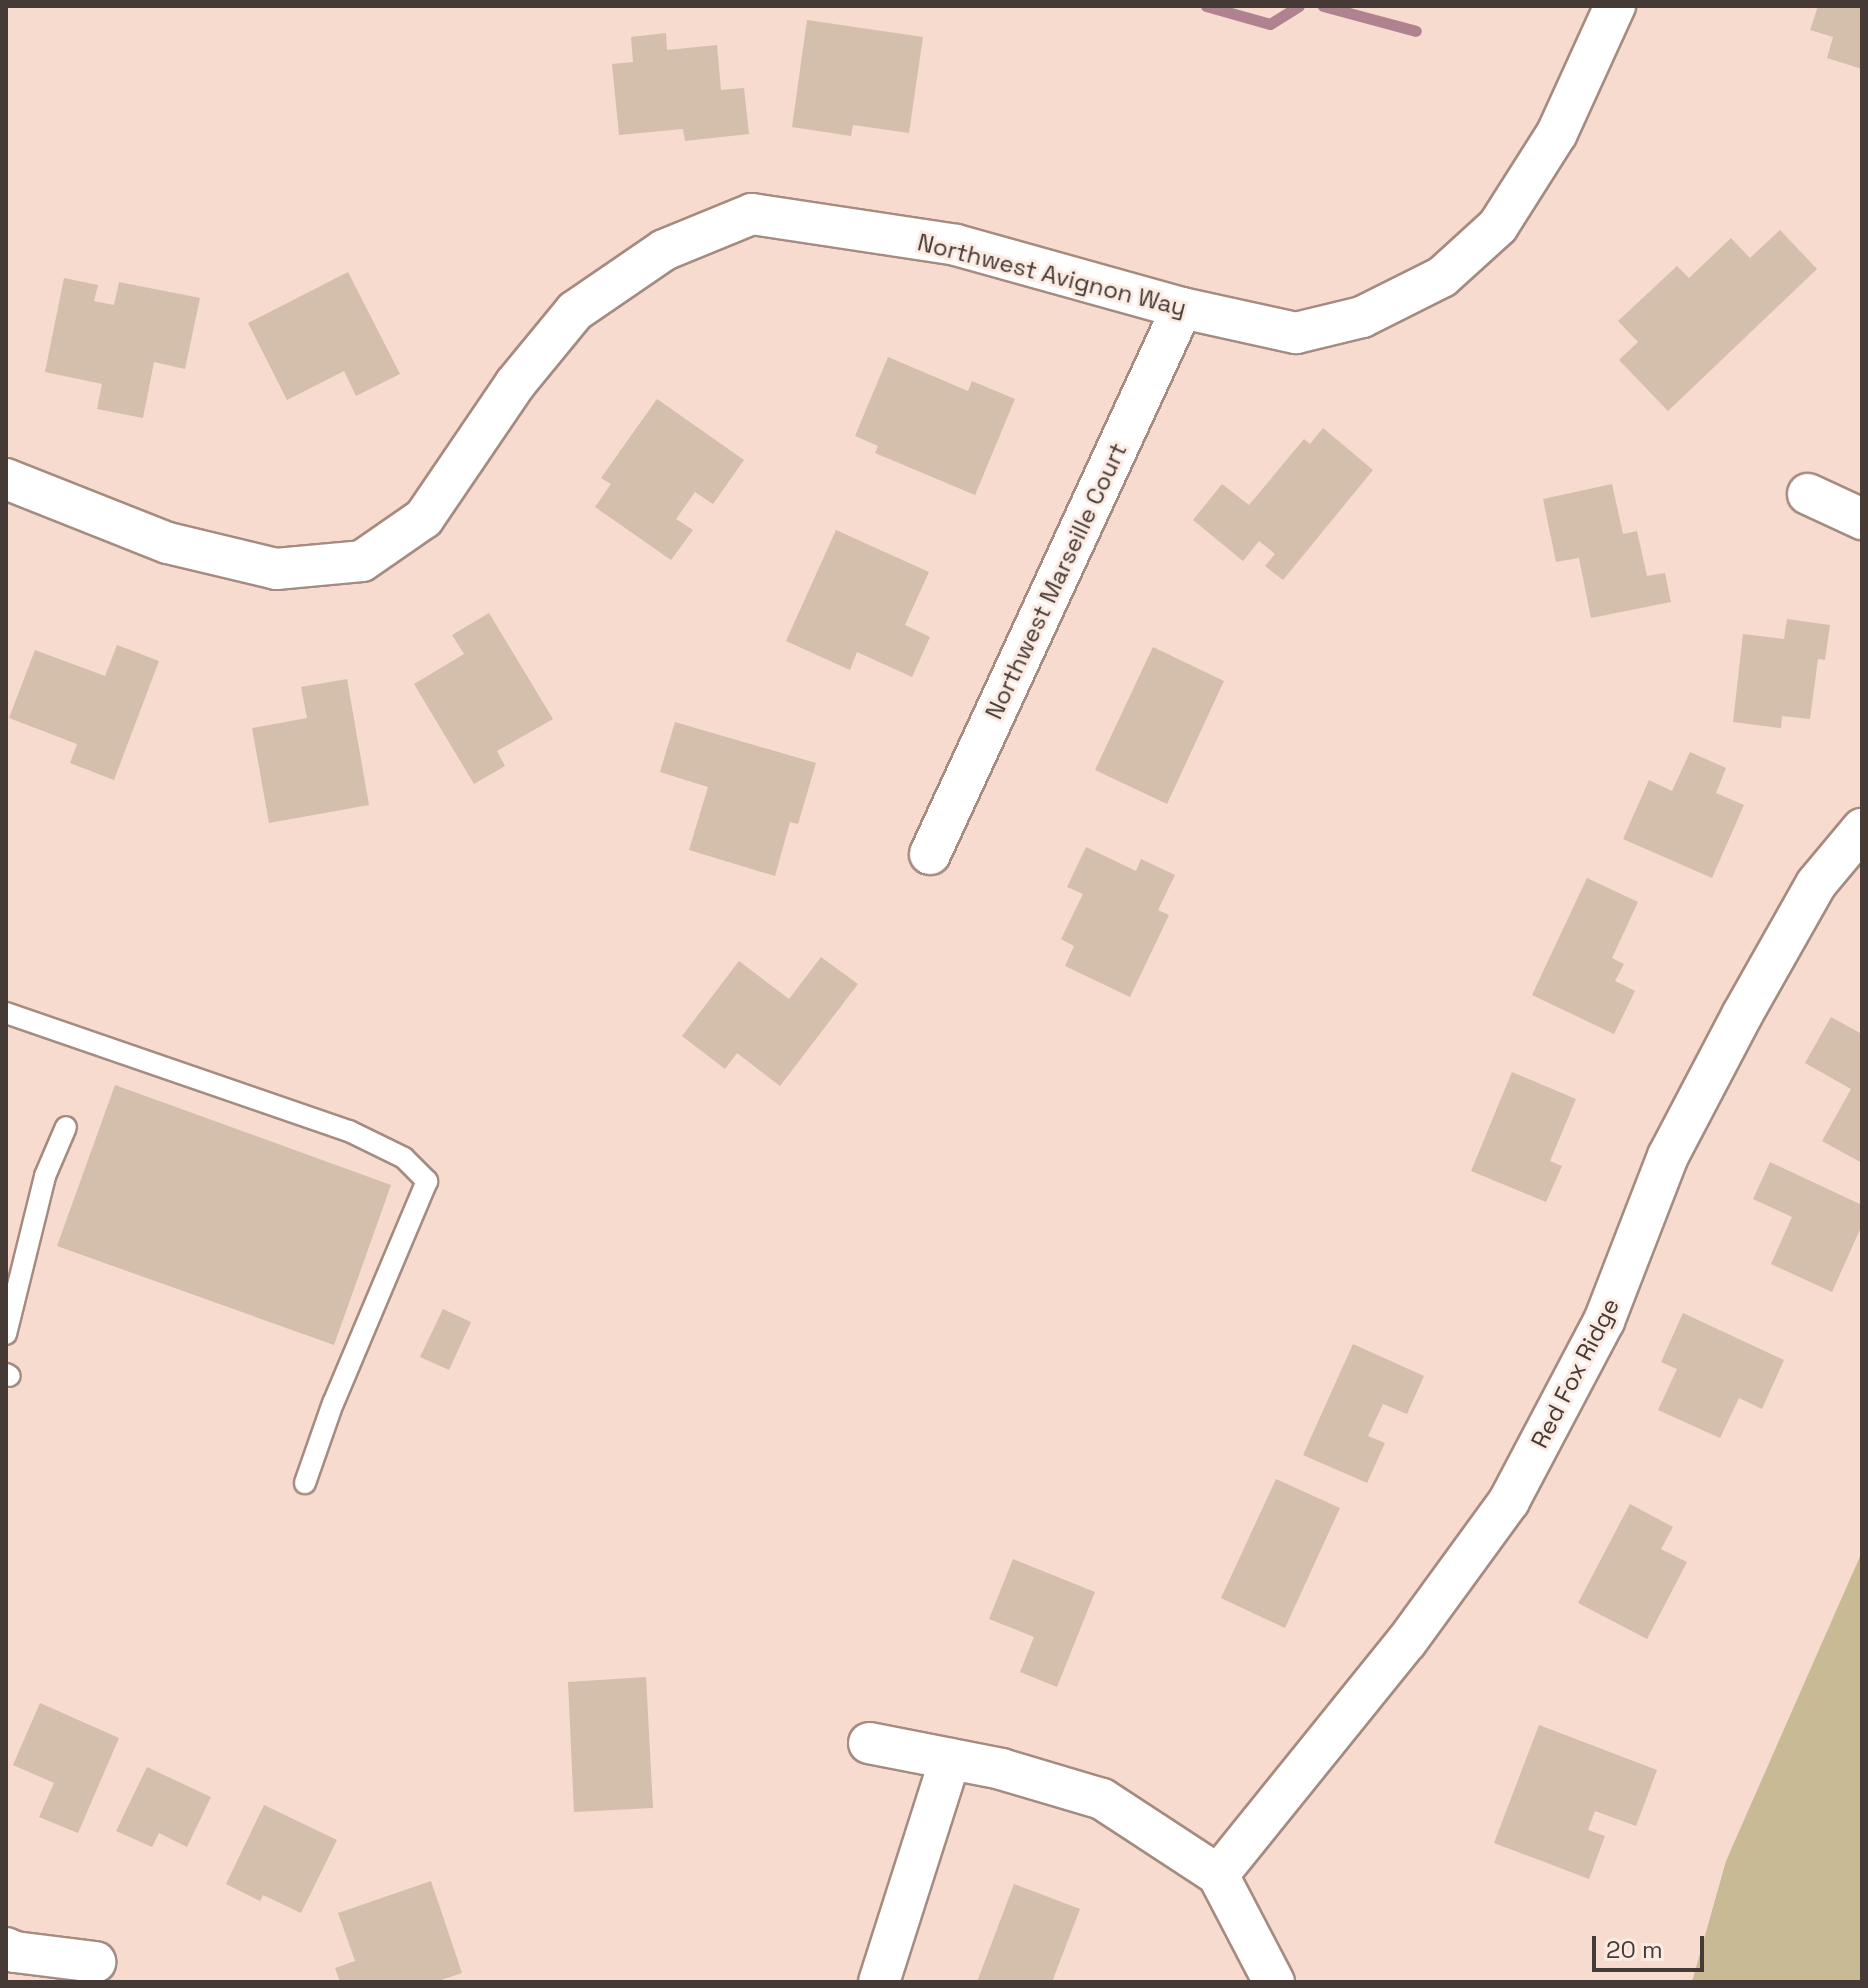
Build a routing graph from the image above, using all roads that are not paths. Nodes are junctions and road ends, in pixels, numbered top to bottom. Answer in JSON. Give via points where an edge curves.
{"nodes":[{"id":1,"x":1615,"y":6,"type":"edge"},
{"id":2,"x":1182,"y":308,"type":"junction"},
{"id":3,"x":6,"y":479,"type":"edge"},
{"id":4,"x":1808,"y":494,"type":"dead end"},
{"id":5,"x":1862,"y":519,"type":"edge"},
{"id":6,"x":1862,"y":829,"type":"edge"},
{"id":7,"x":930,"y":854,"type":"dead end"},
{"id":8,"x":6,"y":1013,"type":"edge"},
{"id":9,"x":66,"y":1127,"type":"dead end"},
{"id":10,"x":6,"y":1334,"type":"edge"},
{"id":11,"x":305,"y":1483,"type":"dead end"},
{"id":12,"x":869,"y":1743,"type":"dead end"},
{"id":13,"x":950,"y":1759,"type":"junction"},
{"id":14,"x":1218,"y":1875,"type":"junction"},
{"id":15,"x":6,"y":1948,"type":"edge"},
{"id":16,"x":95,"y":1962,"type":"dead end"},
{"id":17,"x":879,"y":1982,"type":"edge"},
{"id":18,"x":1274,"y":1982,"type":"edge"}],
"edges":[{"from":1,"to":2,"type":"street","name":"Northwest Avignon Way","via":[[1557,133],[1498,226],[1442,277],[1362,317],[1296,333]]},
{"from":2,"to":3,"type":"street","name":"Northwest Avignon Way","via":[[956,245],[752,214],[664,250],[575,311],[515,384],[424,518],[362,561],[276,569],[168,543]]},
{"from":2,"to":7,"type":"street","name":"Northwest Marseille Court"},
{"from":4,"to":5,"type":"street"},
{"from":6,"to":14,"type":"street","name":"Red Fox Ridge","via":[[1816,884],[1668,1156],[1604,1321],[1509,1501],[1407,1641]]},
{"from":8,"to":11,"type":"lane","via":[[349,1131],[404,1158],[427,1181],[333,1403]]},
{"from":9,"to":10,"type":"lane","via":[[45,1176]]},
{"from":12,"to":13,"type":"street"},
{"from":13,"to":14,"type":"street","via":[[1102,1799]]},
{"from":13,"to":17,"type":"street"},
{"from":14,"to":18,"type":"street"},
{"from":15,"to":16,"type":"street"}]}
